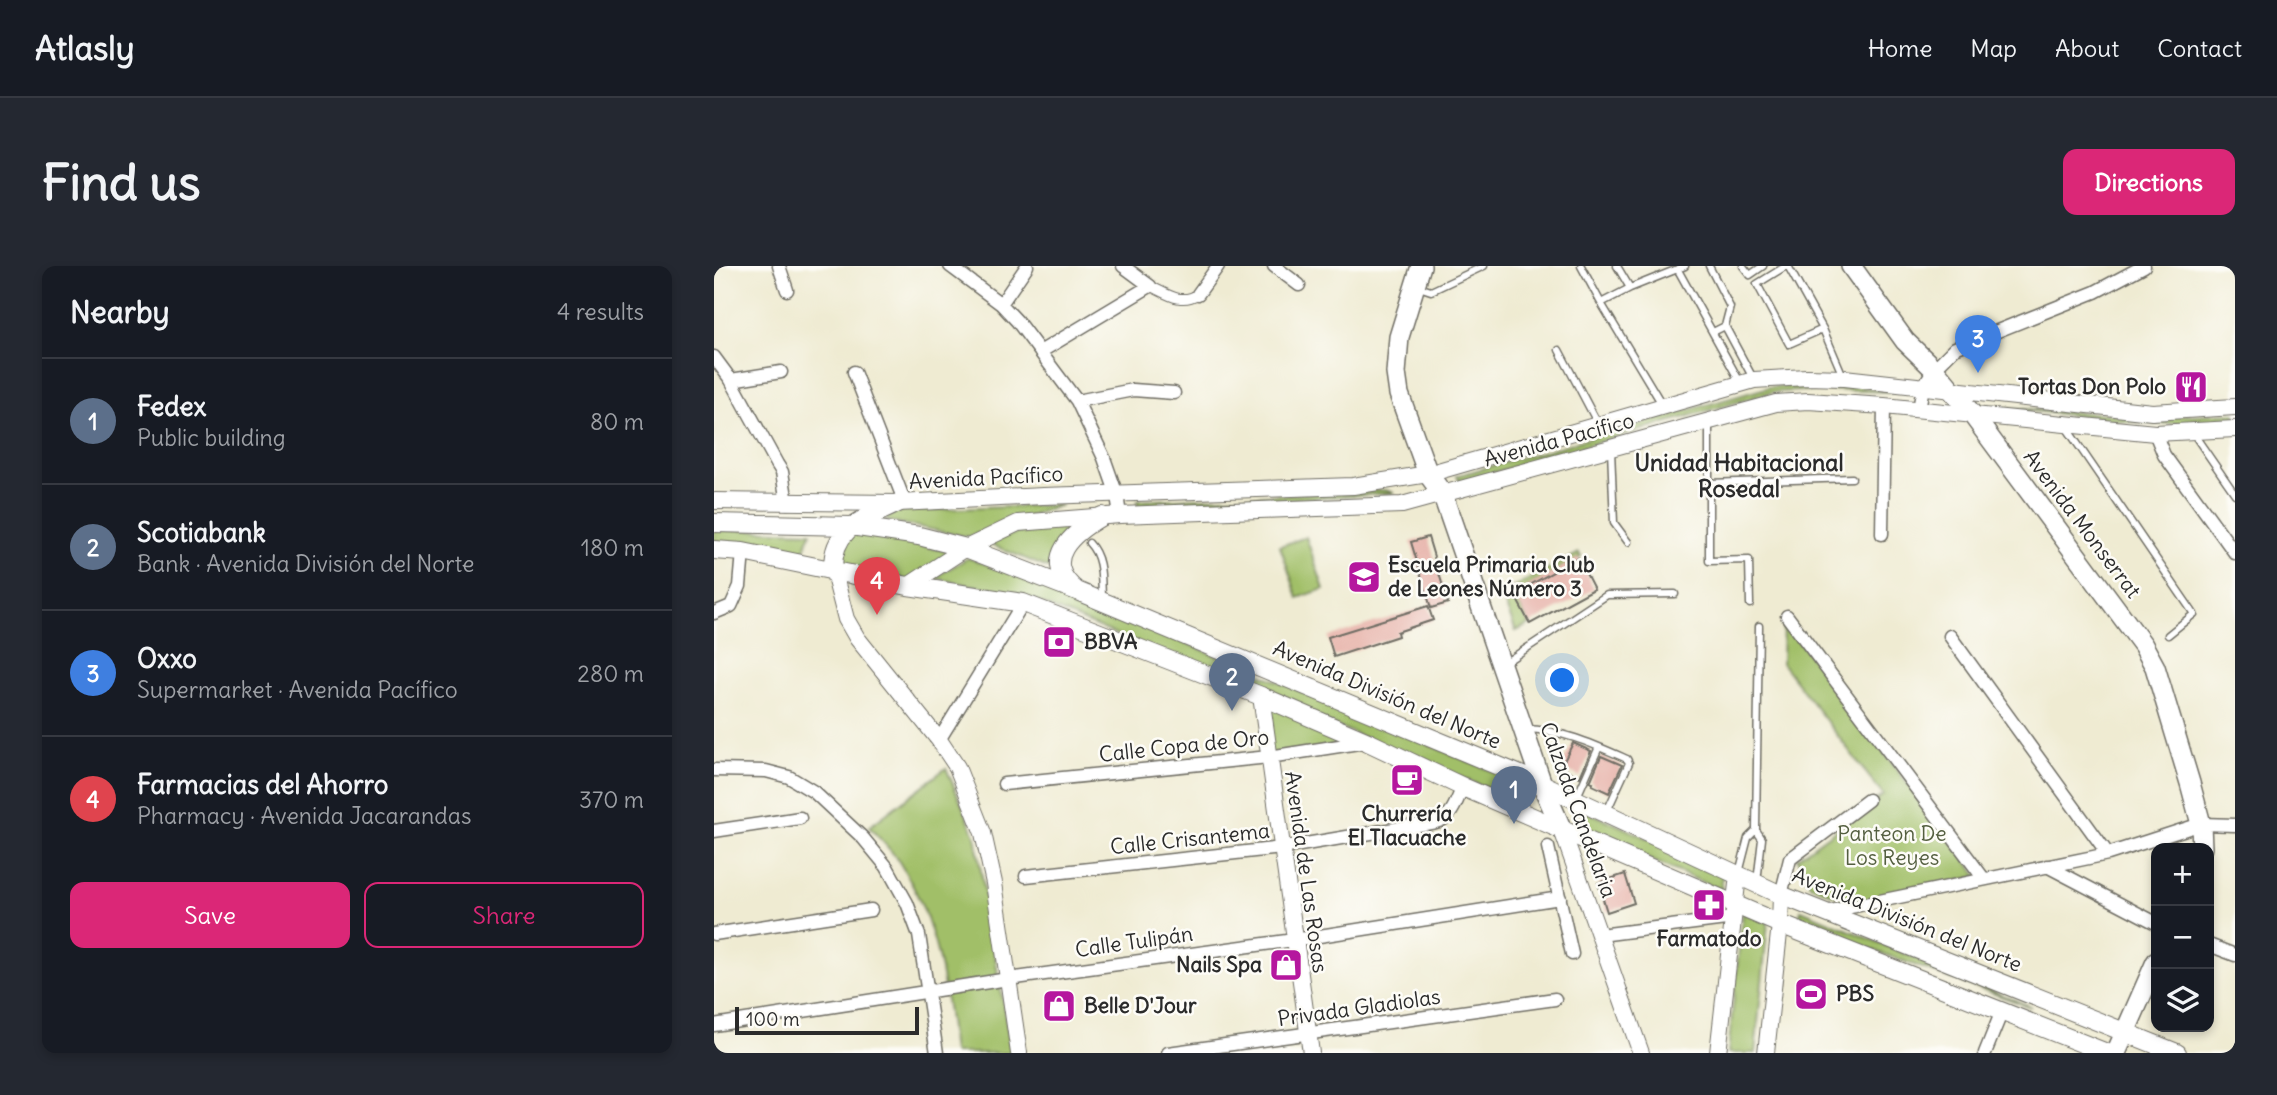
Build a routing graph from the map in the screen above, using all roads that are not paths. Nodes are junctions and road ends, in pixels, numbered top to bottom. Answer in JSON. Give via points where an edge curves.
{"nodes":[{"id":1,"x":779,"y":266,"type":"edge"},
{"id":2,"x":950,"y":266,"type":"edge"},
{"id":3,"x":1027,"y":266,"type":"edge"},
{"id":4,"x":1123,"y":266,"type":"edge"},
{"id":5,"x":1218,"y":266,"type":"edge"},
{"id":6,"x":1274,"y":266,"type":"edge"},
{"id":7,"x":1421,"y":266,"type":"edge"},
{"id":8,"x":1485,"y":266,"type":"edge"},
{"id":9,"x":1581,"y":266,"type":"edge"},
{"id":10,"x":1617,"y":266,"type":"edge"},
{"id":11,"x":1709,"y":266,"type":"edge"},
{"id":12,"x":1744,"y":266,"type":"edge"},
{"id":13,"x":1763,"y":266,"type":"edge"},
{"id":14,"x":1787,"y":266,"type":"edge"},
{"id":15,"x":1851,"y":266,"type":"edge"},
{"id":16,"x":1682,"y":268,"type":"edge"},
{"id":17,"x":2137,"y":268,"type":"edge"},
{"id":18,"x":1298,"y":285,"type":"dead end"},
{"id":19,"x":1415,"y":285,"type":"junction"},
{"id":20,"x":1150,"y":286,"type":"junction"},
{"id":21,"x":1630,"y":288,"type":"junction"},
{"id":22,"x":787,"y":289,"type":"dead end"},
{"id":23,"x":1198,"y":294,"type":"joint"},
{"id":24,"x":1601,"y":303,"type":"junction"},
{"id":25,"x":1001,"y":304,"type":"junction"},
{"id":26,"x":1726,"y":326,"type":"junction"},
{"id":27,"x":1823,"y":329,"type":"junction"},
{"id":28,"x":1713,"y":332,"type":"junction"},
{"id":29,"x":1559,"y":349,"type":"dead end"},
{"id":30,"x":1040,"y":352,"type":"junction"},
{"id":31,"x":714,"y":357,"type":"edge"},
{"id":32,"x":1934,"y":369,"type":"junction"},
{"id":33,"x":781,"y":372,"type":"dead end"},
{"id":34,"x":854,"y":372,"type":"dead end"},
{"id":35,"x":1844,"y":378,"type":"junction"},
{"id":36,"x":731,"y":380,"type":"junction"},
{"id":37,"x":1747,"y":381,"type":"junction"},
{"id":38,"x":1923,"y":387,"type":"junction"},
{"id":39,"x":1954,"y":391,"type":"junction"},
{"id":40,"x":1174,"y":393,"type":"dead end"},
{"id":41,"x":1077,"y":401,"type":"junction"},
{"id":42,"x":1662,"y":406,"type":"junction"},
{"id":43,"x":1884,"y":406,"type":"junction"},
{"id":44,"x":2235,"y":407,"type":"edge"},
{"id":45,"x":1919,"y":409,"type":"junction"},
{"id":46,"x":1972,"y":415,"type":"junction"},
{"id":47,"x":1709,"y":422,"type":"junction"},
{"id":48,"x":2063,"y":423,"type":"junction"},
{"id":49,"x":1599,"y":426,"type":"junction"},
{"id":50,"x":2235,"y":429,"type":"edge"},
{"id":51,"x":2192,"y":432,"type":"junction"},
{"id":52,"x":2155,"y":433,"type":"junction"},
{"id":53,"x":1611,"y":449,"type":"junction"},
{"id":54,"x":1428,"y":474,"type":"junction"},
{"id":55,"x":1852,"y":478,"type":"dead end"},
{"id":56,"x":1709,"y":483,"type":"junction"},
{"id":57,"x":1442,"y":493,"type":"junction"},
{"id":58,"x":2235,"y":494,"type":"edge"},
{"id":59,"x":1117,"y":495,"type":"junction"},
{"id":60,"x":714,"y":501,"type":"edge"},
{"id":61,"x":787,"y":503,"type":"junction"},
{"id":62,"x":902,"y":503,"type":"junction"},
{"id":63,"x":714,"y":509,"type":"edge"},
{"id":64,"x":1111,"y":516,"type":"junction"},
{"id":65,"x":714,"y":523,"type":"edge"},
{"id":66,"x":756,"y":524,"type":"junction"},
{"id":67,"x":851,"y":526,"type":"junction"},
{"id":68,"x":1882,"y":534,"type":"dead end"},
{"id":69,"x":1629,"y":542,"type":"dead end"},
{"id":70,"x":1089,"y":543,"type":"dead end"},
{"id":71,"x":967,"y":548,"type":"junction"},
{"id":72,"x":714,"y":550,"type":"edge"},
{"id":73,"x":743,"y":552,"type":"junction"},
{"id":74,"x":2235,"y":553,"type":"edge"},
{"id":75,"x":833,"y":569,"type":"junction"},
{"id":76,"x":908,"y":586,"type":"junction"},
{"id":77,"x":1077,"y":591,"type":"junction"},
{"id":78,"x":1675,"y":594,"type":"dead end"},
{"id":79,"x":1102,"y":601,"type":"junction"},
{"id":80,"x":1023,"y":603,"type":"junction"},
{"id":81,"x":1750,"y":604,"type":"dead end"},
{"id":82,"x":714,"y":613,"type":"edge"},
{"id":83,"x":1787,"y":616,"type":"dead end"},
{"id":84,"x":1759,"y":626,"type":"dead end"},
{"id":85,"x":2168,"y":635,"type":"dead end"},
{"id":86,"x":1950,"y":636,"type":"dead end"},
{"id":87,"x":1501,"y":666,"type":"junction"},
{"id":88,"x":1261,"y":696,"type":"junction"},
{"id":89,"x":1523,"y":729,"type":"junction"},
{"id":90,"x":939,"y":740,"type":"junction"},
{"id":91,"x":1367,"y":742,"type":"junction"},
{"id":92,"x":1599,"y":747,"type":"junction"},
{"id":93,"x":1269,"y":757,"type":"junction"},
{"id":94,"x":714,"y":770,"type":"edge"},
{"id":95,"x":1004,"y":784,"type":"dead end"},
{"id":96,"x":1542,"y":784,"type":"junction"},
{"id":97,"x":1463,"y":787,"type":"junction"},
{"id":98,"x":1576,"y":799,"type":"junction"},
{"id":99,"x":1868,"y":800,"type":"dead end"},
{"id":100,"x":1606,"y":813,"type":"junction"},
{"id":101,"x":800,"y":818,"type":"dead end"},
{"id":102,"x":2201,"y":824,"type":"junction"},
{"id":103,"x":2235,"y":825,"type":"edge"},
{"id":104,"x":1562,"y":830,"type":"junction"},
{"id":105,"x":1756,"y":830,"type":"junction"},
{"id":106,"x":714,"y":831,"type":"edge"},
{"id":107,"x":2202,"y":843,"type":"edge"},
{"id":108,"x":1548,"y":847,"type":"dead end"},
{"id":109,"x":1282,"y":848,"type":"junction"},
{"id":110,"x":2108,"y":854,"type":"junction"},
{"id":111,"x":2047,"y":866,"type":"junction"},
{"id":112,"x":1738,"y":875,"type":"junction"},
{"id":113,"x":1026,"y":876,"type":"dead end"},
{"id":114,"x":1984,"y":878,"type":"junction"},
{"id":115,"x":1756,"y":884,"type":"junction"},
{"id":116,"x":1781,"y":895,"type":"junction"},
{"id":117,"x":1560,"y":898,"type":"junction"},
{"id":118,"x":871,"y":910,"type":"dead end"},
{"id":119,"x":1735,"y":911,"type":"junction"},
{"id":120,"x":1825,"y":912,"type":"junction"},
{"id":121,"x":2151,"y":920,"type":"edge"},
{"id":122,"x":1780,"y":924,"type":"junction"},
{"id":123,"x":714,"y":934,"type":"edge"},
{"id":124,"x":1600,"y":935,"type":"junction"},
{"id":125,"x":1294,"y":940,"type":"junction"},
{"id":126,"x":2214,"y":947,"type":"edge"},
{"id":127,"x":1573,"y":954,"type":"dead end"},
{"id":128,"x":2235,"y":955,"type":"edge"},
{"id":129,"x":2153,"y":969,"type":"edge"},
{"id":130,"x":1008,"y":979,"type":"junction"},
{"id":131,"x":928,"y":991,"type":"junction"},
{"id":132,"x":1555,"y":999,"type":"dead end"},
{"id":133,"x":2002,"y":1011,"type":"junction"},
{"id":134,"x":714,"y":1026,"type":"edge"},
{"id":135,"x":2125,"y":1031,"type":"junction"},
{"id":136,"x":1308,"y":1035,"type":"junction"},
{"id":137,"x":937,"y":1053,"type":"edge"},
{"id":138,"x":1019,"y":1053,"type":"edge"},
{"id":139,"x":1168,"y":1053,"type":"edge"},
{"id":140,"x":1311,"y":1053,"type":"edge"},
{"id":141,"x":1641,"y":1053,"type":"edge"},
{"id":142,"x":1718,"y":1053,"type":"edge"},
{"id":143,"x":1766,"y":1053,"type":"edge"},
{"id":144,"x":1985,"y":1053,"type":"edge"},
{"id":145,"x":2107,"y":1053,"type":"edge"},
{"id":146,"x":2116,"y":1053,"type":"edge"},
{"id":147,"x":2177,"y":1053,"type":"edge"}],
"edges":[{"from":1,"to":22,"type":"street"},
{"from":2,"to":25,"type":"street"},
{"from":3,"to":25,"type":"street"},
{"from":4,"to":20,"type":"street"},
{"from":5,"to":23,"type":"street"},
{"from":6,"to":18,"type":"street"},
{"from":7,"to":19,"type":"main road","name":"Calzada Candelaria"},
{"from":8,"to":19,"type":"lane","via":[[1431,291]]},
{"from":9,"to":24,"type":"lane"},
{"from":10,"to":21,"type":"lane"},
{"from":11,"to":26,"type":"lane","via":[[1730,307]]},
{"from":12,"to":13,"type":"lane","via":[[1750,275]]},
{"from":14,"to":27,"type":"lane"},
{"from":14,"to":27,"type":"lane","via":[[1757,284],[1789,344]]},
{"from":15,"to":32,"type":"main road","name":"Avenida Monserrat","via":[[1905,341]]},
{"from":16,"to":21,"type":"lane"},
{"from":16,"to":28,"type":"lane"},
{"from":17,"to":32,"type":"street","via":[[2095,292],[1955,348]]},
{"from":19,"to":54,"type":"main road","name":"Calzada Candelaria","via":[[1399,337],[1396,373]]},
{"from":20,"to":23,"type":"street","via":[[1178,300]]},
{"from":20,"to":30,"type":"street"},
{"from":21,"to":24,"type":"lane"},
{"from":24,"to":42,"type":"lane"},
{"from":25,"to":30,"type":"street"},
{"from":26,"to":28,"type":"lane"},
{"from":26,"to":37,"type":"lane"},
{"from":27,"to":35,"type":"lane"},
{"from":28,"to":37,"type":"lane"},
{"from":29,"to":49,"type":"lane"},
{"from":30,"to":41,"type":"street"},
{"from":31,"to":36,"type":"street"},
{"from":32,"to":38,"type":"street"},
{"from":32,"to":39,"type":"main road","name":"Avenida Monserrat"},
{"from":33,"to":36,"type":"street"},
{"from":34,"to":62,"type":"street"},
{"from":35,"to":37,"type":"street","name":"Avenida Pacífico"},
{"from":35,"to":38,"type":"street","name":"Avenida Pacífico"},
{"from":36,"to":61,"type":"street","via":[[782,472]]},
{"from":37,"to":42,"type":"street","name":"Avenida Pacífico"},
{"from":38,"to":39,"type":"street","name":"Avenida Pacífico"},
{"from":38,"to":45,"type":"street"},
{"from":39,"to":44,"type":"street","name":"Avenida Pacífico","via":[[2152,412]]},
{"from":39,"to":46,"type":"main road","name":"Avenida Monserrat"},
{"from":40,"to":41,"type":"street","via":[[1132,390]]},
{"from":41,"to":59,"type":"street"},
{"from":42,"to":49,"type":"street","name":"Avenida Pacífico"},
{"from":43,"to":45,"type":"street","name":"Avenida Pacífico"},
{"from":43,"to":47,"type":"street","name":"Avenida Pacífico","via":[[1776,403]]},
{"from":43,"to":68,"type":"street"},
{"from":45,"to":46,"type":"street","name":"Avenida Pacífico"},
{"from":46,"to":48,"type":"street","name":"Avenida Pacífico"},
{"from":46,"to":102,"type":"main road","name":"Avenida Monserrat","via":[[2143,645],[2155,667]]},
{"from":47,"to":53,"type":"street","name":"Avenida Pacífico"},
{"from":47,"to":56,"type":"lane"},
{"from":48,"to":52,"type":"street","name":"Avenida Pacífico"},
{"from":48,"to":85,"type":"lane","via":[[2194,614]]},
{"from":49,"to":54,"type":"street","name":"Avenida Pacífico"},
{"from":50,"to":51,"type":"street","name":"Avenida Pacífico"},
{"from":51,"to":52,"type":"street","name":"Avenida Pacífico"},
{"from":51,"to":58,"type":"lane"},
{"from":52,"to":74,"type":"street","via":[[2164,455]]},
{"from":53,"to":57,"type":"street","name":"Avenida Pacífico"},
{"from":53,"to":69,"type":"lane","via":[[1614,523]]},
{"from":54,"to":57,"type":"main road","name":"Calzada Candelaria"},
{"from":54,"to":59,"type":"street","name":"Avenida Pacífico","via":[[1353,485]]},
{"from":55,"to":56,"type":"lane"},
{"from":56,"to":81,"type":"lane","via":[[1709,561],[1749,561]]},
{"from":57,"to":64,"type":"street","name":"Avenida Pacífico","via":[[1402,505],[1360,508]]},
{"from":57,"to":87,"type":"main road","name":"Calzada Candelaria"},
{"from":59,"to":62,"type":"street","name":"Avenida Pacífico"},
{"from":59,"to":64,"type":"street"},
{"from":60,"to":61,"type":"street"},
{"from":61,"to":62,"type":"street"},
{"from":62,"to":67,"type":"main road"},
{"from":63,"to":66,"type":"main road"},
{"from":64,"to":71,"type":"street","name":"Avenida Pacífico","via":[[1017,523]]},
{"from":64,"to":77,"type":"main road","via":[[1077,531],[1063,548],[1062,572]]},
{"from":65,"to":66,"type":"main road","name":"Avenida División del Norte"},
{"from":66,"to":67,"type":"main road","name":"Avenida División del Norte"},
{"from":67,"to":71,"type":"main road","name":"Avenida División del Norte"},
{"from":67,"to":75,"type":"main road","via":[[835,549]]},
{"from":70,"to":79,"type":"lane","via":[[1101,569]]},
{"from":71,"to":76,"type":"street","name":"Avenida Pacífico"},
{"from":71,"to":77,"type":"main road","name":"Avenida División del Norte"},
{"from":72,"to":73,"type":"main road"},
{"from":73,"to":75,"type":"main road"},
{"from":73,"to":82,"type":"street","via":[[740,586],[731,606]]},
{"from":75,"to":76,"type":"main road"},
{"from":75,"to":90,"type":"street","via":[[846,619],[857,638]]},
{"from":76,"to":80,"type":"main road"},
{"from":77,"to":79,"type":"main road","name":"Avenida División del Norte"},
{"from":78,"to":87,"type":"lane","via":[[1606,595]]},
{"from":79,"to":96,"type":"main road","name":"Avenida División del Norte"},
{"from":80,"to":88,"type":"main road"},
{"from":80,"to":90,"type":"street"},
{"from":83,"to":114,"type":"street"},
{"from":84,"to":105,"type":"lane"},
{"from":86,"to":110,"type":"street"},
{"from":87,"to":89,"type":"main road","name":"Calzada Candelaria"},
{"from":88,"to":91,"type":"main road"},
{"from":88,"to":93,"type":"street","name":"Avenida de Las Rosas"},
{"from":89,"to":92,"type":"lane","via":[[1554,731]]},
{"from":89,"to":96,"type":"main road","name":"Calzada Candelaria"},
{"from":90,"to":130,"type":"street","via":[[957,767],[983,833]]},
{"from":91,"to":93,"type":"street","name":"Calle Copa de Oro"},
{"from":91,"to":97,"type":"main road"},
{"from":92,"to":98,"type":"lane"},
{"from":92,"to":100,"type":"lane","via":[[1629,763]]},
{"from":93,"to":95,"type":"street","name":"Calle Copa de Oro"},
{"from":93,"to":109,"type":"street","name":"Avenida de Las Rosas"},
{"from":94,"to":131,"type":"street","via":[[766,771],[789,777],[814,792],[863,838],[887,867],[907,903],[919,934]]},
{"from":96,"to":98,"type":"main road","name":"Avenida División del Norte"},
{"from":96,"to":104,"type":"main road","name":"Calzada Candelaria"},
{"from":97,"to":104,"type":"main road"},
{"from":97,"to":109,"type":"street","name":"Calle Crisantema","via":[[1451,814],[1443,820]]},
{"from":98,"to":100,"type":"main road","name":"Avenida División del Norte"},
{"from":99,"to":116,"type":"street","via":[[1790,859]]},
{"from":100,"to":112,"type":"main road","name":"Avenida División del Norte"},
{"from":101,"to":106,"type":"street"},
{"from":102,"to":103,"type":"street"},
{"from":102,"to":107,"type":"main road","name":"Avenida Monserrat"},
{"from":102,"to":110,"type":"street"},
{"from":104,"to":119,"type":"main road"},
{"from":104,"to":124,"type":"street","name":"Calzada Candelaria"},
{"from":105,"to":112,"type":"lane","via":[[1748,838]]},
{"from":105,"to":115,"type":"lane","via":[[1762,839]]},
{"from":108,"to":117,"type":"street"},
{"from":109,"to":113,"type":"street","name":"Calle Crisantema"},
{"from":109,"to":125,"type":"street","name":"Avenida de Las Rosas"},
{"from":110,"to":111,"type":"street"},
{"from":111,"to":114,"type":"street"},
{"from":111,"to":121,"type":"street"},
{"from":112,"to":115,"type":"main road","name":"Avenida División del Norte"},
{"from":112,"to":119,"type":"street"},
{"from":114,"to":120,"type":"street"},
{"from":115,"to":116,"type":"main road","name":"Avenida División del Norte"},
{"from":116,"to":120,"type":"main road","name":"Avenida División del Norte"},
{"from":116,"to":122,"type":"street"},
{"from":117,"to":125,"type":"street","name":"Calle Tulipán"},
{"from":117,"to":127,"type":"street"},
{"from":118,"to":123,"type":"street"},
{"from":119,"to":122,"type":"main road"},
{"from":119,"to":124,"type":"street"},
{"from":119,"to":142,"type":"street"},
{"from":120,"to":135,"type":"main road","name":"Avenida División del Norte"},
{"from":122,"to":133,"type":"main road"},
{"from":122,"to":143,"type":"street"},
{"from":124,"to":141,"type":"street","name":"Calzada Candelaria"},
{"from":125,"to":130,"type":"street","name":"Calle Tulipán"},
{"from":125,"to":136,"type":"street","name":"Avenida de Las Rosas"},
{"from":126,"to":128,"type":"street"},
{"from":129,"to":135,"type":"main road"},
{"from":130,"to":131,"type":"street","name":"Calle Tulipán"},
{"from":130,"to":138,"type":"street"},
{"from":131,"to":134,"type":"street","name":"Calle Tulipán"},
{"from":131,"to":137,"type":"street"},
{"from":132,"to":136,"type":"street","name":"Privada Gladiolas"},
{"from":133,"to":144,"type":"street"},
{"from":133,"to":145,"type":"main road"},
{"from":135,"to":146,"type":"main road"},
{"from":135,"to":147,"type":"main road","name":"Avenida División del Norte"},
{"from":136,"to":139,"type":"street","name":"Privada Gladiolas"},
{"from":136,"to":140,"type":"street","name":"Avenida de Las Rosas"}]}
